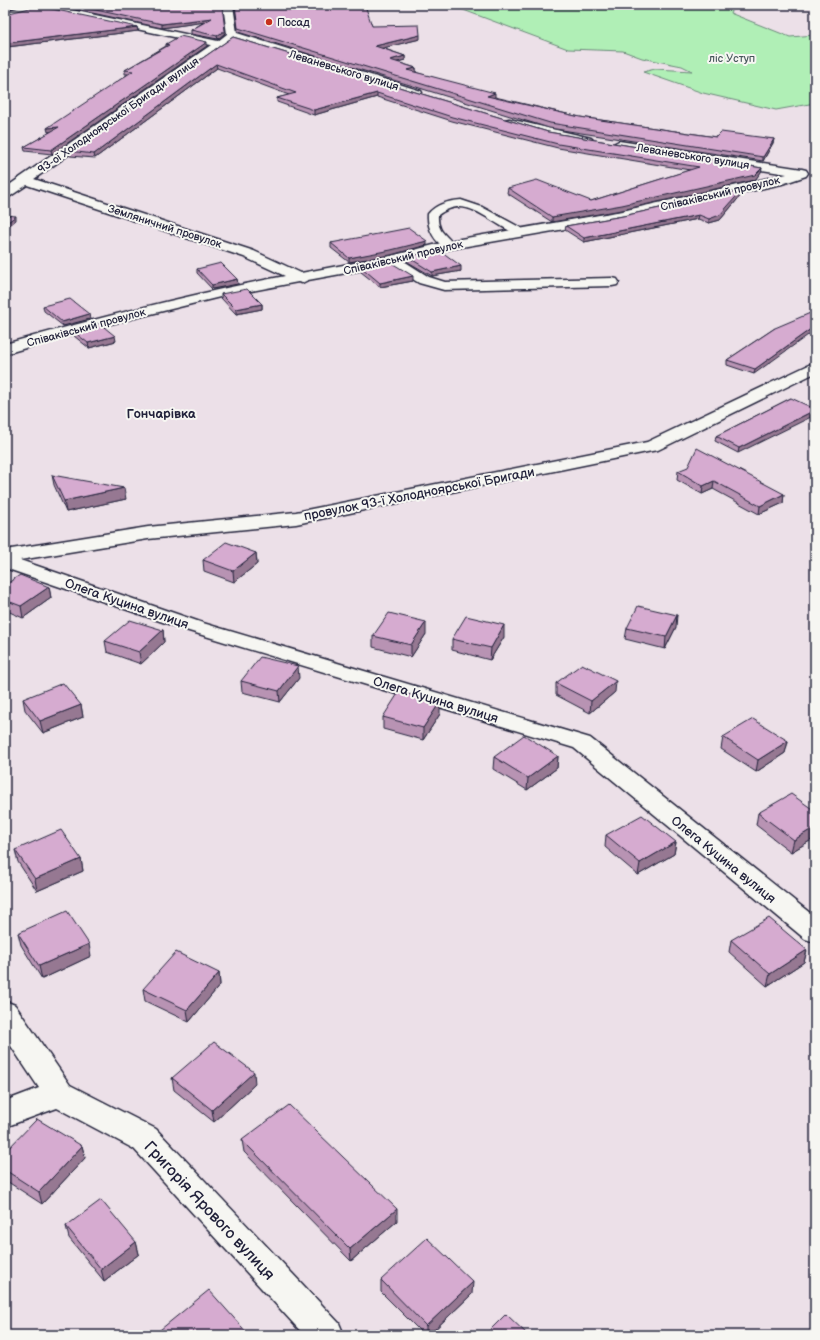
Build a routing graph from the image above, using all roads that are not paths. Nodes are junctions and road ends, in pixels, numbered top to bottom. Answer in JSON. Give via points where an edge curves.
{"nodes":[{"id":1,"x":41,"y":5,"type":"edge"},
{"id":2,"x":228,"y":5,"type":"edge"},
{"id":3,"x":5,"y":14,"type":"edge"},
{"id":4,"x":232,"y":35,"type":"junction"},
{"id":5,"x":220,"y":44,"type":"junction"},
{"id":6,"x":428,"y":96,"type":"edge"},
{"id":7,"x":496,"y":117,"type":"edge"},
{"id":8,"x":808,"y":174,"type":"edge"},
{"id":9,"x":25,"y":180,"type":"junction"},
{"id":10,"x":5,"y":194,"type":"edge"},
{"id":11,"x":522,"y":233,"type":"junction"},
{"id":12,"x":449,"y":245,"type":"junction"},
{"id":13,"x":392,"y":260,"type":"junction"},
{"id":14,"x":302,"y":279,"type":"junction"},
{"id":15,"x":612,"y":282,"type":"dead end"},
{"id":16,"x":5,"y":349,"type":"edge"},
{"id":17,"x":815,"y":367,"type":"edge"},
{"id":18,"x":5,"y":556,"type":"edge"},
{"id":19,"x":5,"y":561,"type":"edge"},
{"id":20,"x":815,"y":932,"type":"edge"},
{"id":21,"x":5,"y":1013,"type":"edge"},
{"id":22,"x":59,"y":1094,"type":"junction"},
{"id":23,"x":5,"y":1114,"type":"edge"},
{"id":24,"x":327,"y":1335,"type":"edge"}],
"edges":[{"from":1,"to":3,"type":"street"},
{"from":1,"to":5,"type":"street"},
{"from":2,"to":4,"type":"street"},
{"from":4,"to":5,"type":"street","name":"93-ої Холодноярської Бригади вулиця"},
{"from":4,"to":6,"type":"street","name":"Леваневського вулиця"},
{"from":5,"to":9,"type":"street","name":"93-ої Холодноярської Бригади вулиця"},
{"from":7,"to":8,"type":"street","name":"Леваневського вулиця","via":[[548,132]]},
{"from":8,"to":11,"type":"street","name":"Співаківський провулок","via":[[622,215]]},
{"from":9,"to":10,"type":"street","name":"93-ої Холодноярської Бригади вулиця"},
{"from":9,"to":14,"type":"street","name":"Земляничний провулок","via":[[249,254]]},
{"from":11,"to":12,"type":"street","name":"Співаківський провулок"},
{"from":11,"to":12,"type":"lane","via":[[468,204],[444,206],[433,214],[432,220],[437,233]]},
{"from":12,"to":13,"type":"street","name":"Співаківський провулок"},
{"from":13,"to":14,"type":"street","name":"Співаківський провулок"},
{"from":13,"to":15,"type":"street","via":[[424,280],[444,286]]},
{"from":14,"to":16,"type":"street","name":"Співаківський провулок","via":[[220,293],[89,325]]},
{"from":17,"to":18,"type":"street","name":"провулок 93-ї Холодноярської Бригади","via":[[652,446],[296,518],[148,533]]},
{"from":19,"to":20,"type":"street","name":"Олега Куцина вулиця","via":[[196,627],[582,743]]},
{"from":21,"to":22,"type":"street","name":"Григорія Ярового вулиця"},
{"from":22,"to":23,"type":"street"},
{"from":22,"to":24,"type":"street","name":"Григорія Ярового вулиця","via":[[145,1139]]}]}
